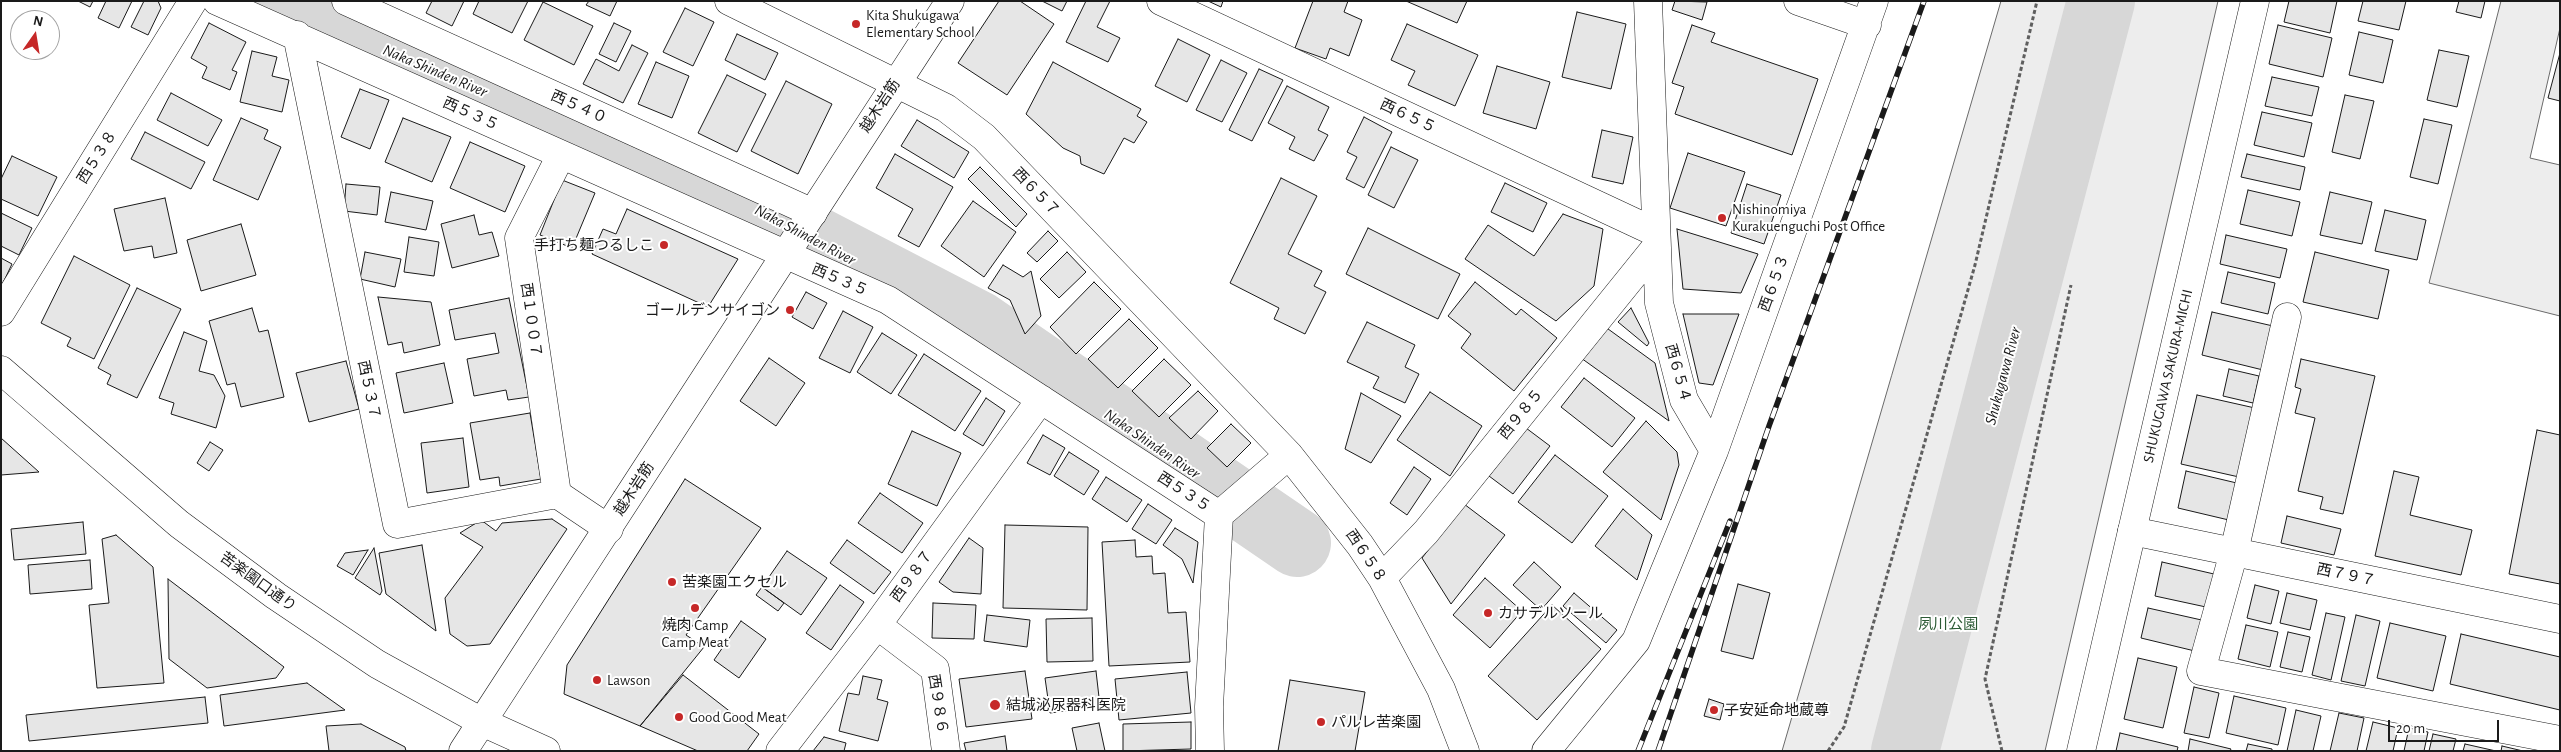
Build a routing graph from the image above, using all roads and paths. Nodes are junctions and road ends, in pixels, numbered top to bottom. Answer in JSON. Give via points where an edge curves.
{"nodes":[{"id":1,"x":193,"y":1,"type":"edge"},
{"id":2,"x":217,"y":1,"type":"edge"},
{"id":3,"x":346,"y":1,"type":"edge"},
{"id":4,"x":729,"y":1,"type":"edge"},
{"id":5,"x":950,"y":1,"type":"edge"},
{"id":6,"x":1161,"y":1,"type":"edge"},
{"id":7,"x":1648,"y":1,"type":"edge"},
{"id":8,"x":1798,"y":1,"type":"edge"},
{"id":9,"x":2037,"y":1,"type":"edge"},
{"id":10,"x":2255,"y":1,"type":"edge"},
{"id":11,"x":1870,"y":13,"type":"edge"},
{"id":12,"x":297,"y":35,"type":"junction"},
{"id":13,"x":896,"y":82,"type":"junction"},
{"id":14,"x":561,"y":155,"type":"junction"},
{"id":15,"x":812,"y":213,"type":"junction"},
{"id":16,"x":1655,"y":239,"type":"junction"},
{"id":17,"x":785,"y":256,"type":"junction"},
{"id":18,"x":2072,"y":285,"type":"dead end"},
{"id":19,"x":1,"y":312,"type":"edge"},
{"id":20,"x":2287,"y":316,"type":"dead end"},
{"id":21,"x":1,"y":370,"type":"edge"},
{"id":22,"x":1041,"y":399,"type":"junction"},
{"id":23,"x":1714,"y":451,"type":"junction"},
{"id":24,"x":1289,"y":456,"type":"junction"},
{"id":25,"x":557,"y":494,"type":"junction"},
{"id":26,"x":1224,"y":511,"type":"junction"},
{"id":27,"x":609,"y":529,"type":"junction"},
{"id":28,"x":2132,"y":531,"type":"junction"},
{"id":29,"x":2234,"y":552,"type":"junction"},
{"id":30,"x":1382,"y":578,"type":"junction"},
{"id":31,"x":2560,"y":619,"type":"edge"},
{"id":32,"x":877,"y":625,"type":"junction"},
{"id":33,"x":482,"y":722,"type":"junction"},
{"id":34,"x":2560,"y":740,"type":"edge"},
{"id":35,"x":463,"y":751,"type":"edge"},
{"id":36,"x":546,"y":751,"type":"edge"},
{"id":37,"x":780,"y":751,"type":"edge"},
{"id":38,"x":946,"y":751,"type":"edge"},
{"id":39,"x":1210,"y":751,"type":"edge"},
{"id":40,"x":1465,"y":751,"type":"edge"},
{"id":41,"x":1546,"y":751,"type":"edge"},
{"id":42,"x":1828,"y":751,"type":"edge"},
{"id":43,"x":2002,"y":751,"type":"edge"},
{"id":44,"x":2081,"y":751,"type":"edge"}],
"edges":[{"from":1,"to":19,"type":"street","name":"西５３８"},
{"from":2,"to":12,"type":"street","name":"西５３５"},
{"from":3,"to":15,"type":"street","name":"西５４０"},
{"from":4,"to":13,"type":"street","name":"西６５７"},
{"from":5,"to":13,"type":"street","name":"越木岩筋"},
{"from":6,"to":16,"type":"street","name":"西６５５"},
{"from":7,"to":16,"type":"street","name":"西６５４"},
{"from":8,"to":11,"type":"street"},
{"from":9,"to":42,"type":"path","via":[[1975,265],[1844,728]]},
{"from":10,"to":28,"type":"street","name":"SHUKUGAWA SAKURA-MICHI"},
{"from":11,"to":23,"type":"street","name":"西６５３"},
{"from":12,"to":14,"type":"street","name":"西５３５"},
{"from":12,"to":25,"type":"street","name":"西５３７","via":[[397,524]]},
{"from":13,"to":15,"type":"street","name":"越木岩筋"},
{"from":13,"to":24,"type":"street","name":"西６５７","via":[[946,108],[984,137]]},
{"from":14,"to":17,"type":"street","name":"西５３５"},
{"from":14,"to":25,"type":"street","name":"西１００７","via":[[519,238]]},
{"from":15,"to":17,"type":"street","name":"越木岩筋"},
{"from":16,"to":23,"type":"street","name":"西６５４","via":[[1659,302],[1684,400]]},
{"from":16,"to":30,"type":"street","name":"西９８５","via":[[1426,532]]},
{"from":17,"to":22,"type":"street","name":"西５３５","via":[[888,300]]},
{"from":17,"to":27,"type":"street","name":"越木岩筋"},
{"from":18,"to":43,"type":"path","via":[[1985,679]]},
{"from":20,"to":29,"type":"street"},
{"from":21,"to":33,"type":"street","name":"苦楽園口通り","via":[[179,524],[276,596],[377,664]]},
{"from":22,"to":26,"type":"street","name":"西５３５"},
{"from":22,"to":32,"type":"street","name":"西９８７"},
{"from":23,"to":41,"type":"street","via":[[1636,641]]},
{"from":24,"to":26,"type":"street"},
{"from":24,"to":30,"type":"street","name":"西６５８","via":[[1360,545]]},
{"from":25,"to":27,"type":"street"},
{"from":26,"to":39,"type":"street","name":"西５３５","via":[[1209,707]]},
{"from":27,"to":33,"type":"street","name":"越木岩筋"},
{"from":28,"to":29,"type":"street","name":"西７９７"},
{"from":28,"to":44,"type":"street","name":"SHUKUGAWA SAKURA-MICHI"},
{"from":29,"to":31,"type":"street","name":"西７９７"},
{"from":29,"to":34,"type":"street","via":[[2201,671]]},
{"from":30,"to":40,"type":"street","name":"西６５８","via":[[1441,689]]},
{"from":32,"to":37,"type":"street","name":"西９８７"},
{"from":32,"to":38,"type":"street","name":"西９８６","via":[[935,670]]},
{"from":33,"to":35,"type":"street","name":"越木岩筋"},
{"from":33,"to":36,"type":"street","name":"苦楽園口通り"}]}
